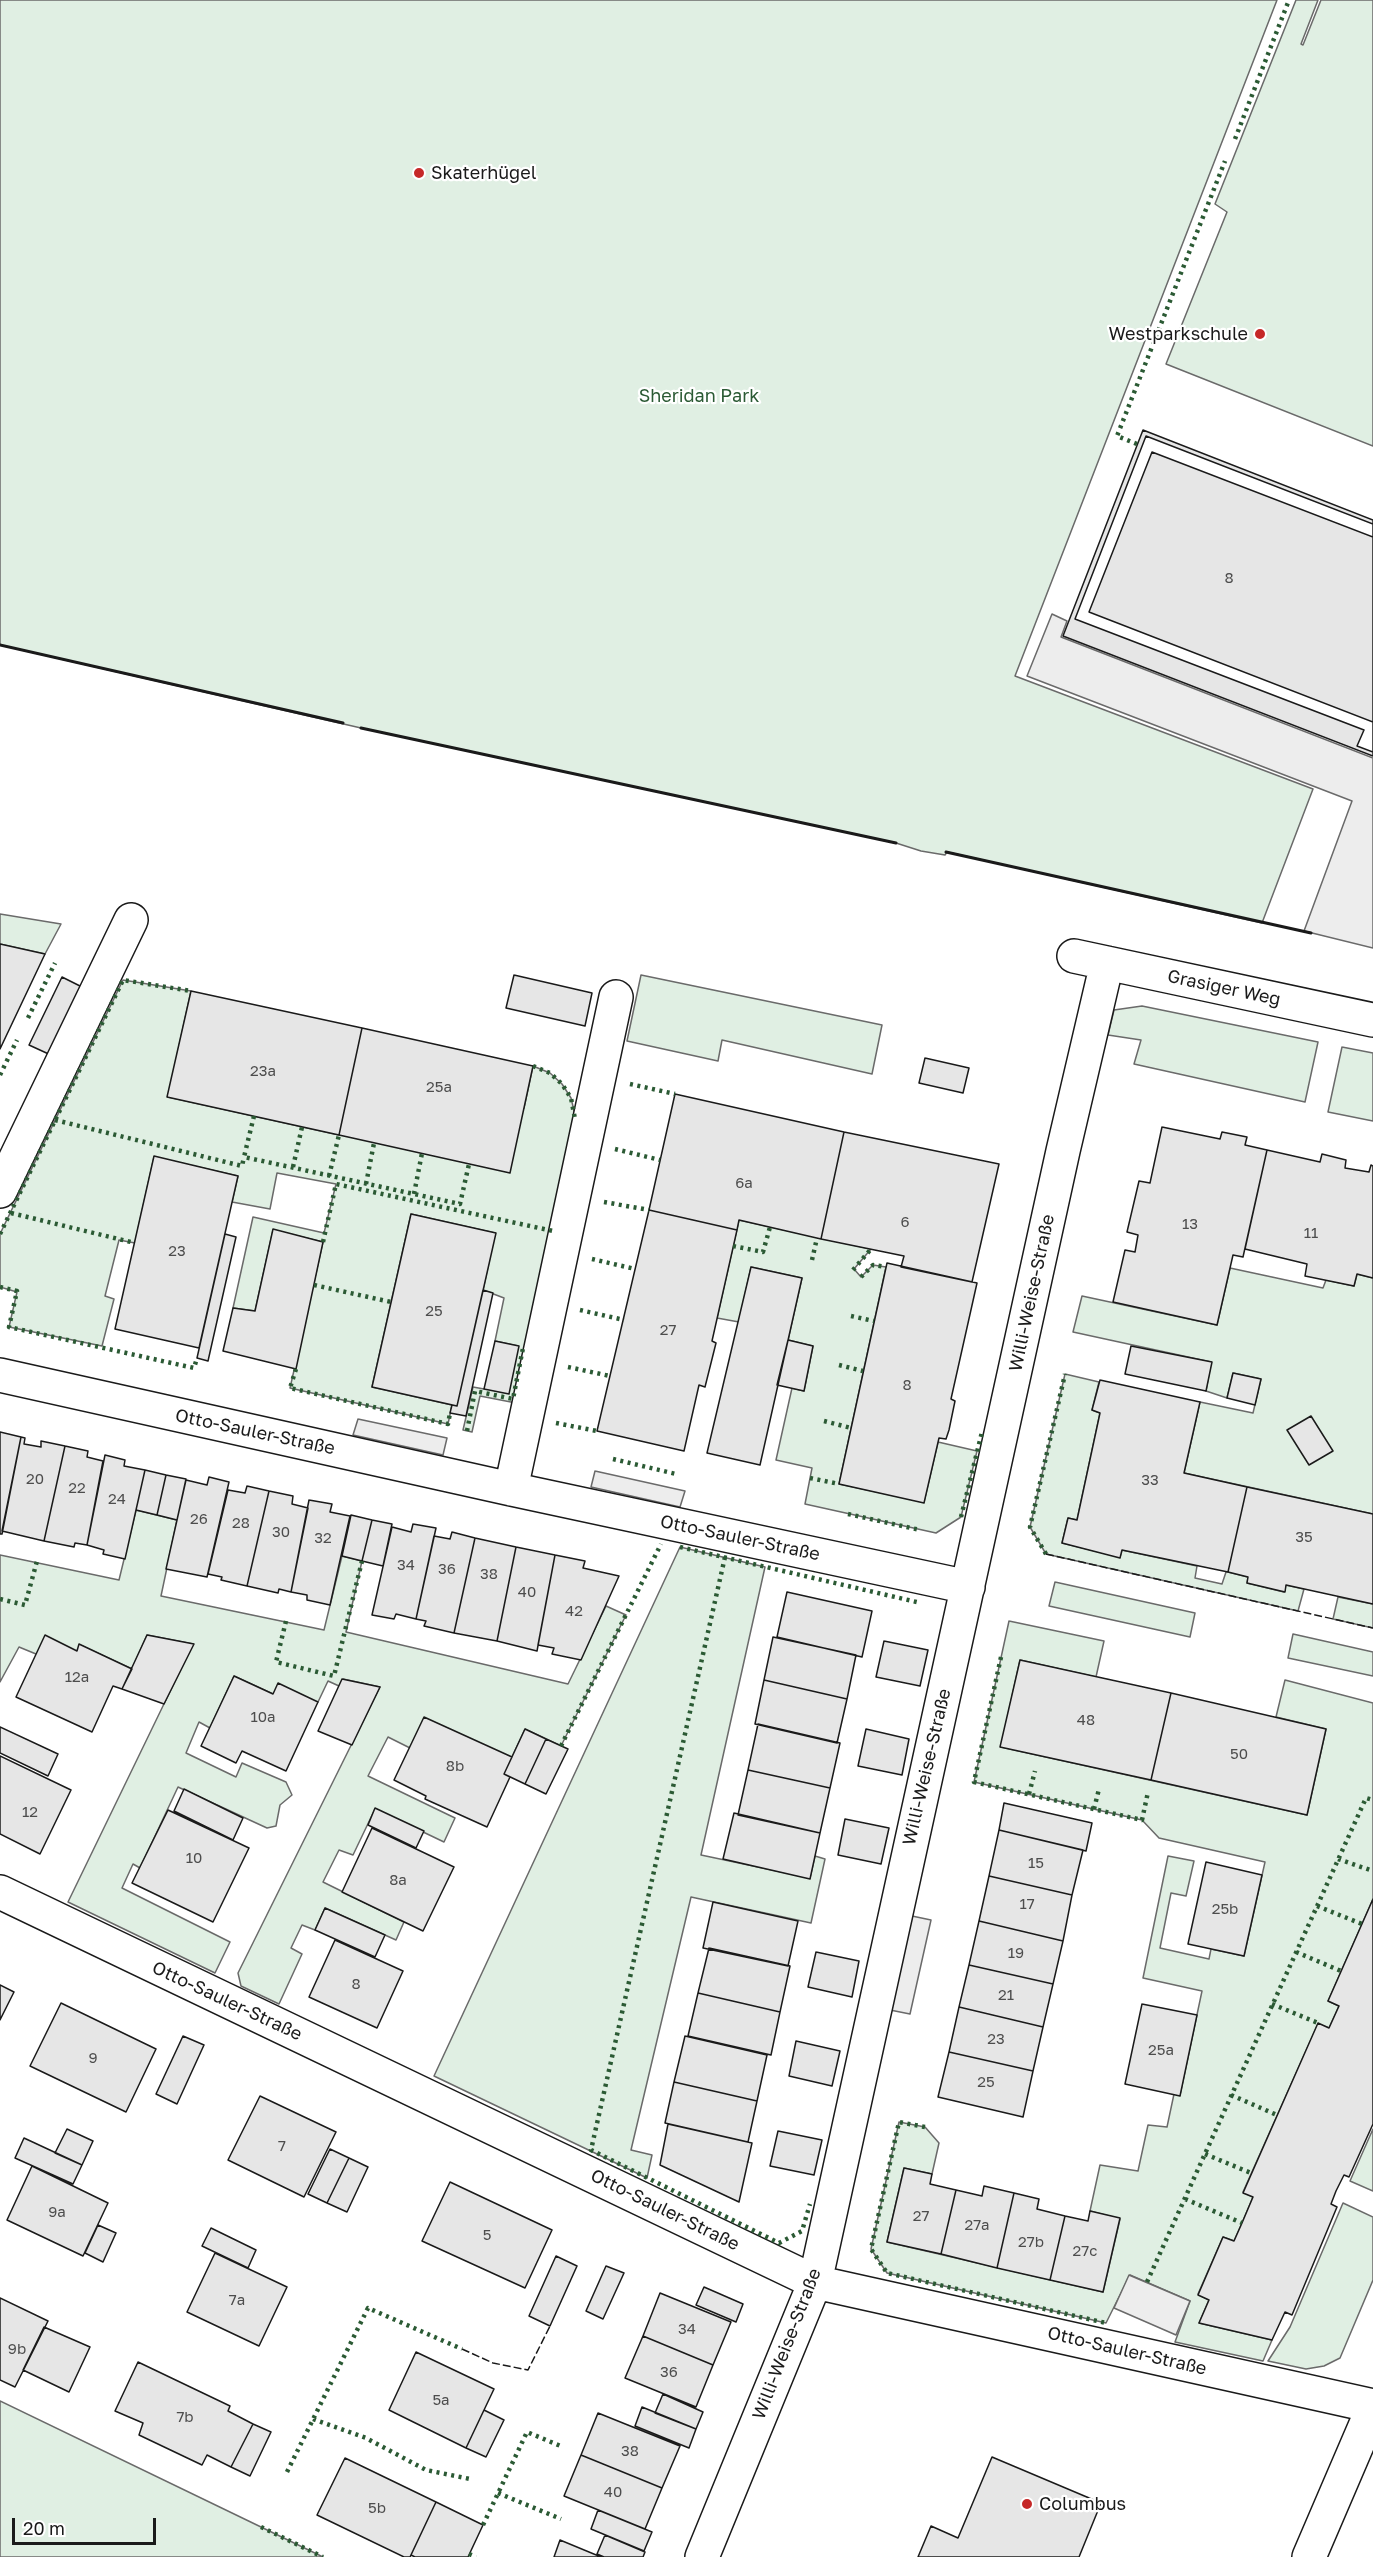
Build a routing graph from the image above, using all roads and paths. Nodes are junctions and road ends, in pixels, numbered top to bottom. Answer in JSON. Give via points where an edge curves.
{"nodes":[{"id":1,"x":131,"y":920,"type":"dead end"},
{"id":2,"x":1074,"y":956,"type":"dead end"},
{"id":3,"x":1107,"y":963,"type":"junction"},
{"id":4,"x":616,"y":997,"type":"dead end"},
{"id":5,"x":1373,"y":1020,"type":"edge"},
{"id":6,"x":0,"y":1191,"type":"edge"},
{"id":7,"x":0,"y":1375,"type":"edge"},
{"id":8,"x":511,"y":1489,"type":"junction"},
{"id":9,"x":968,"y":1587,"type":"junction"},
{"id":10,"x":0,"y":1892,"type":"edge"},
{"id":11,"x":815,"y":2282,"type":"junction"},
{"id":12,"x":1373,"y":2407,"type":"edge"},
{"id":13,"x":702,"y":2557,"type":"edge"},
{"id":14,"x":1310,"y":2557,"type":"edge"}],
"edges":[{"from":1,"to":6,"type":"street"},
{"from":2,"to":3,"type":"street","name":"Grasiger Weg"},
{"from":3,"to":5,"type":"street","name":"Grasiger Weg"},
{"from":3,"to":9,"type":"street","name":"Willi-Weise-Straße"},
{"from":4,"to":8,"type":"street"},
{"from":7,"to":8,"type":"street","name":"Otto-Sauler-Straße"},
{"from":8,"to":9,"type":"street","name":"Otto-Sauler-Straße"},
{"from":9,"to":11,"type":"street","name":"Willi-Weise-Straße"},
{"from":10,"to":11,"type":"street","name":"Otto-Sauler-Straße"},
{"from":11,"to":12,"type":"street","name":"Otto-Sauler-Straße"},
{"from":11,"to":13,"type":"street","name":"Willi-Weise-Straße"},
{"from":12,"to":14,"type":"street"}]}
